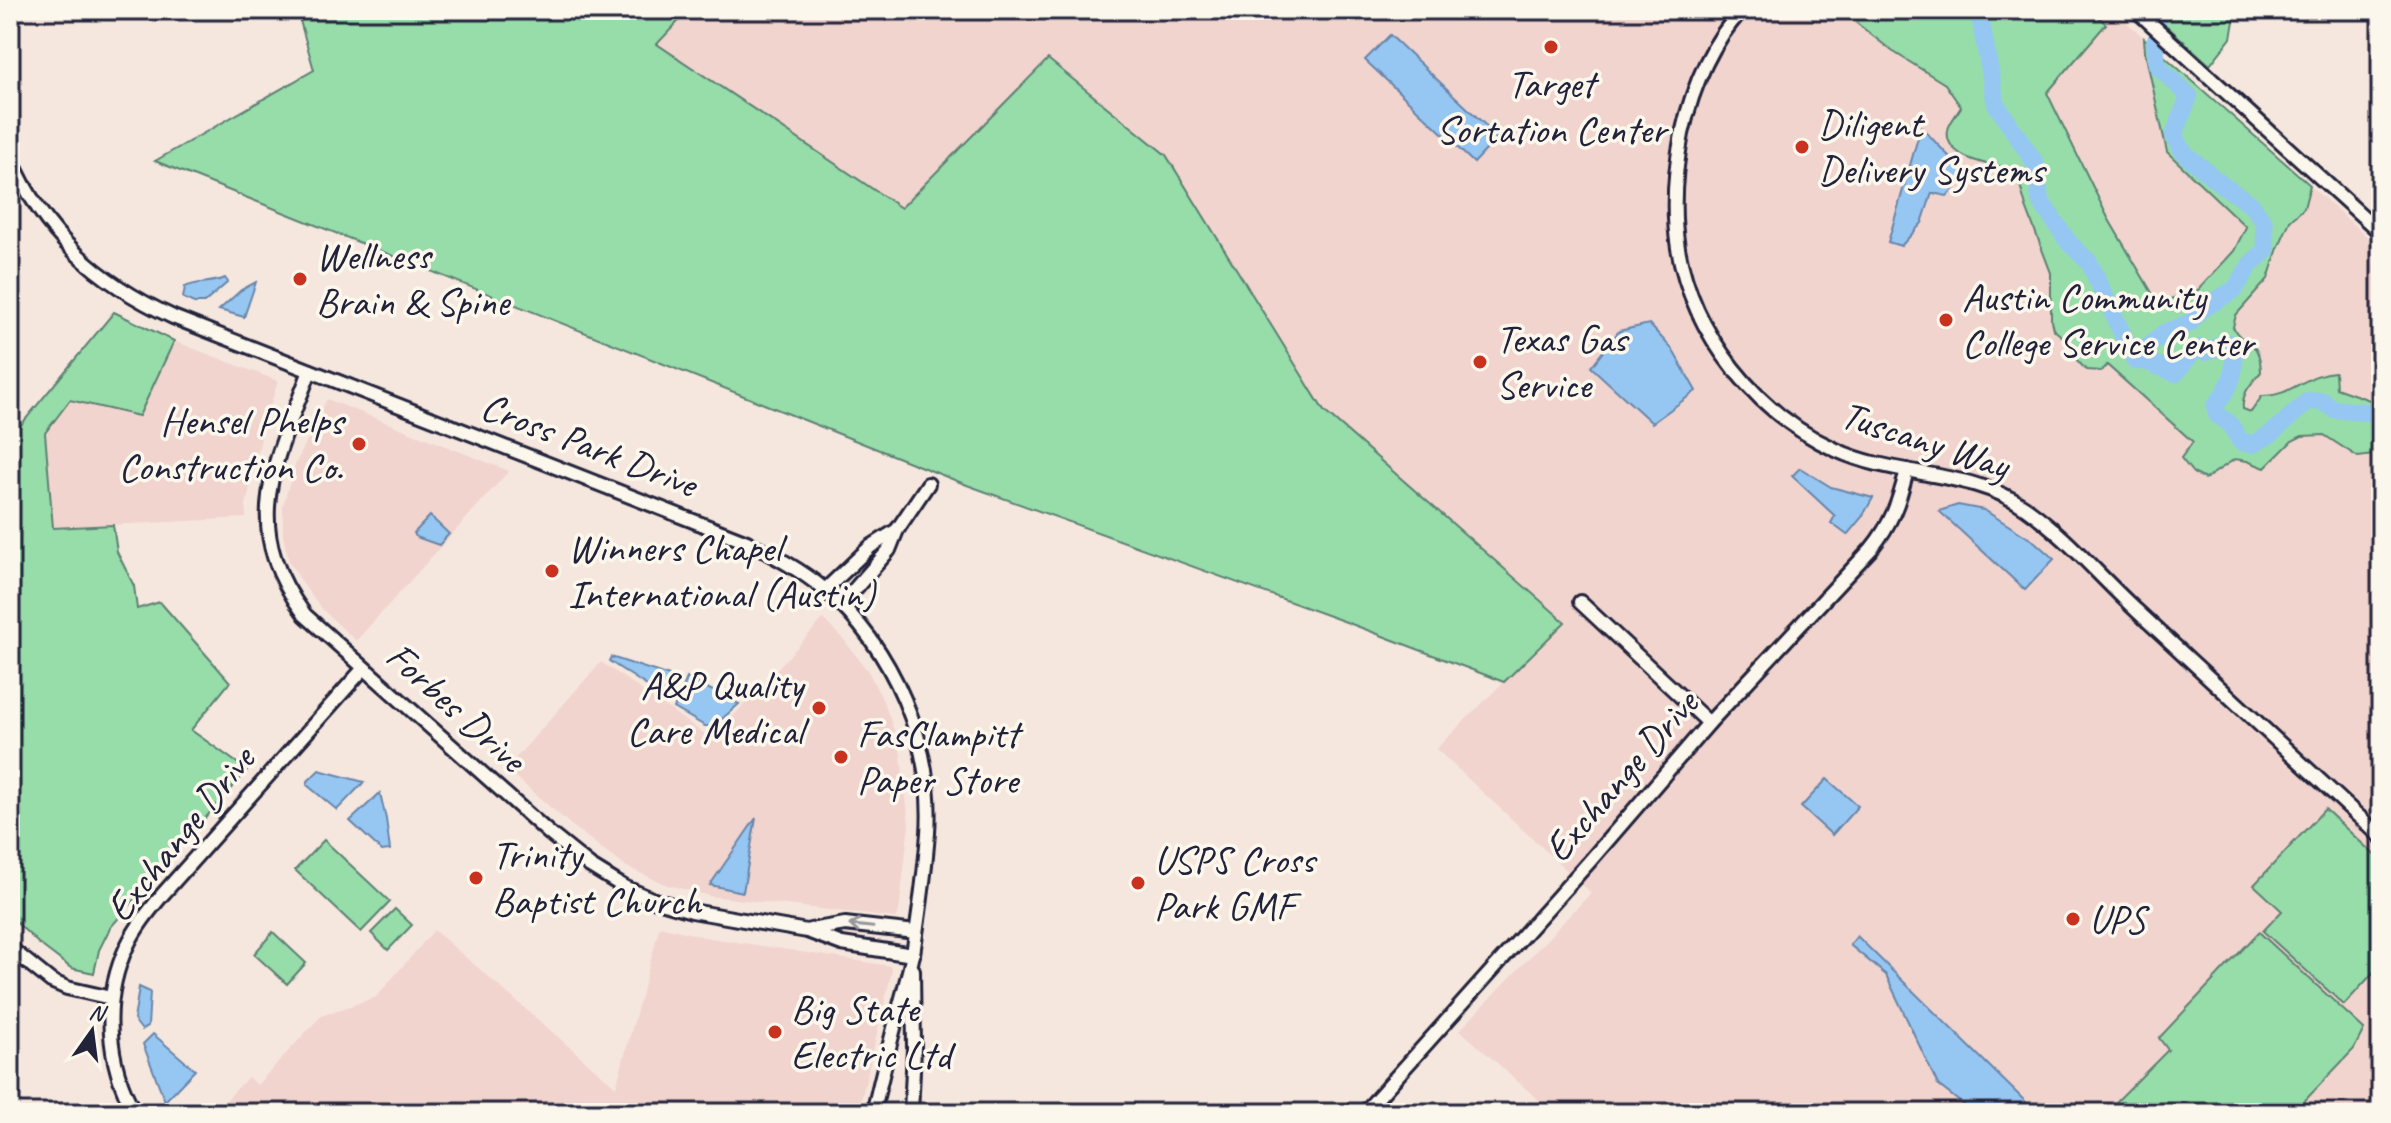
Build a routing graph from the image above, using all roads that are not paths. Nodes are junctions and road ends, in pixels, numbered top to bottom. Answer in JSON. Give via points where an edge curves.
{"nodes":[{"id":1,"x":1742,"y":10,"type":"edge"},
{"id":2,"x":2136,"y":10,"type":"edge"},
{"id":3,"x":10,"y":156,"type":"edge"},
{"id":4,"x":2381,"y":233,"type":"edge"},
{"id":5,"x":310,"y":371,"type":"junction"},
{"id":6,"x":1907,"y":470,"type":"junction"},
{"id":7,"x":928,"y":484,"type":"dead end"},
{"id":8,"x":897,"y":530,"type":"junction"},
{"id":9,"x":825,"y":590,"type":"junction"},
{"id":10,"x":1580,"y":602,"type":"dead end"},
{"id":11,"x":841,"y":605,"type":"junction"},
{"id":12,"x":364,"y":668,"type":"junction"},
{"id":13,"x":1709,"y":723,"type":"junction"},
{"id":14,"x":2381,"y":837,"type":"edge"},
{"id":15,"x":807,"y":931,"type":"junction"},
{"id":16,"x":916,"y":932,"type":"junction"},
{"id":17,"x":10,"y":948,"type":"edge"},
{"id":18,"x":913,"y":955,"type":"junction"},
{"id":19,"x":111,"y":998,"type":"junction"},
{"id":20,"x":135,"y":1113,"type":"edge"},
{"id":21,"x":873,"y":1113,"type":"edge"},
{"id":22,"x":911,"y":1113,"type":"edge"},
{"id":23,"x":1364,"y":1113,"type":"edge"}],
"edges":[{"from":1,"to":6,"type":"street","name":"Tuscany Way","via":[[1699,79],[1679,152],[1675,216],[1690,291],[1720,350],[1767,406],[1838,451]]},
{"from":2,"to":4,"type":"street"},
{"from":3,"to":5,"type":"street","name":"Cross Park Drive","via":[[22,184],[61,239],[116,287],[173,317]]},
{"from":5,"to":9,"type":"street","name":"Cross Park Drive","via":[[747,542]]},
{"from":5,"to":12,"type":"street","name":"Forbes Drive","via":[[272,471],[267,497],[270,548],[279,575],[305,615]]},
{"from":6,"to":13,"type":"street","name":"Exchange Drive","via":[[1898,507],[1871,549]]},
{"from":6,"to":14,"type":"street","name":"Tuscany Way","via":[[1999,493],[2025,507]]},
{"from":7,"to":8,"type":"street"},
{"from":8,"to":9,"type":"street","via":[[870,547]]},
{"from":8,"to":11,"type":"street","via":[[889,550]]},
{"from":9,"to":11,"type":"street","name":"Cross Park Drive"},
{"from":10,"to":13,"type":"street"},
{"from":11,"to":16,"type":"street","name":"Cross Park Drive","via":[[892,674],[922,761],[928,832]]},
{"from":12,"to":15,"type":"street","name":"Forbes Drive","via":[[549,833],[624,887],[692,911]]},
{"from":12,"to":19,"type":"street","name":"Exchange Drive","via":[[140,922]]},
{"from":13,"to":23,"type":"street","name":"Exchange Drive"},
{"from":16,"to":15,"type":"street","name":"Forbes Drive","one_way":true,"via":[[845,924]]},
{"from":15,"to":18,"type":"street","name":"Forbes Drive","via":[[842,944]]},
{"from":16,"to":18,"type":"street","name":"Cross Park Drive"},
{"from":17,"to":19,"type":"street","via":[[51,981]]},
{"from":18,"to":21,"type":"street","name":"Cross Park Drive"},
{"from":18,"to":22,"type":"street","name":"Cross Park Drive"},
{"from":19,"to":20,"type":"street","name":"Exchange Drive","via":[[115,1062]]}]}
